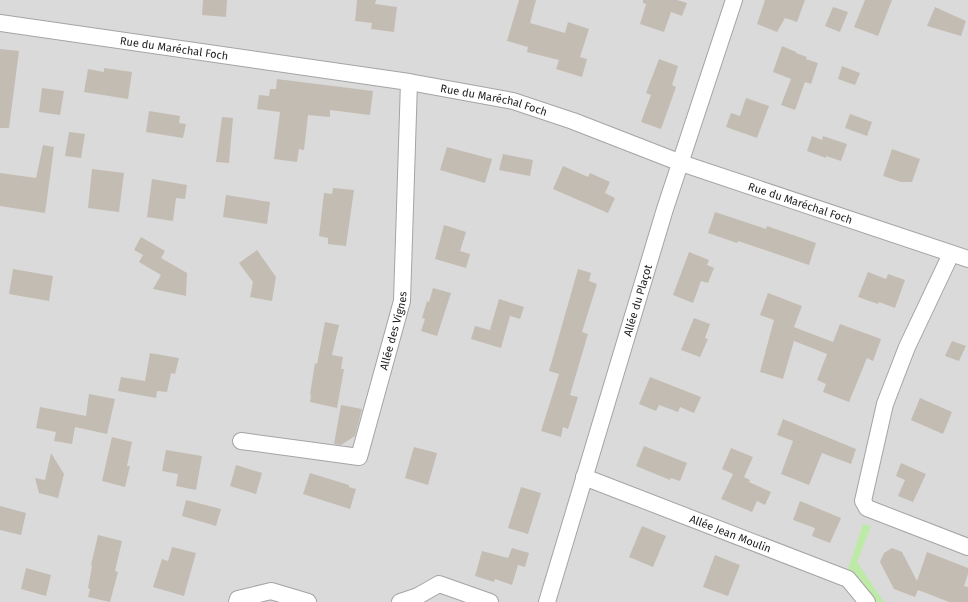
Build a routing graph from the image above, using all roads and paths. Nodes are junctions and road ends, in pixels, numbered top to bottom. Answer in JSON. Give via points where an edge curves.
{"nodes":[{"id":1,"x":734,"y":0,"type":"edge"},
{"id":2,"x":0,"y":23,"type":"edge"},
{"id":3,"x":409,"y":82,"type":"junction"},
{"id":4,"x":681,"y":163,"type":"junction"},
{"id":5,"x":951,"y":254,"type":"junction"},
{"id":6,"x":968,"y":259,"type":"edge"},
{"id":7,"x":241,"y":441,"type":"dead end"},
{"id":8,"x":584,"y":477,"type":"junction"},
{"id":9,"x":968,"y":547,"type":"edge"},
{"id":10,"x":236,"y":602,"type":"edge"},
{"id":11,"x":308,"y":602,"type":"edge"},
{"id":12,"x":400,"y":602,"type":"edge"},
{"id":13,"x":490,"y":602,"type":"edge"},
{"id":14,"x":547,"y":602,"type":"edge"},
{"id":15,"x":867,"y":602,"type":"edge"}],
"edges":[{"from":1,"to":4,"type":"street","name":"Allée du Plaçot"},
{"from":2,"to":3,"type":"street","name":"Rue du Maréchal Foch"},
{"from":3,"to":4,"type":"street","name":"Rue du Maréchal Foch","via":[[513,101],[573,121]]},
{"from":3,"to":7,"type":"street","name":"Allée des Vignes","via":[[402,300],[359,457]]},
{"from":4,"to":5,"type":"street","name":"Rue du Maréchal Foch"},
{"from":4,"to":8,"type":"street","name":"Allée du Plaçot"},
{"from":5,"to":6,"type":"street","name":"Rue du Maréchal Foch"},
{"from":5,"to":9,"type":"street","via":[[907,347],[885,404],[863,501],[868,508]]},
{"from":8,"to":14,"type":"street","name":"Allée du Plaçot"},
{"from":8,"to":15,"type":"street","name":"Allée Jean Moulin","via":[[848,579]]},
{"from":10,"to":11,"type":"street","via":[[238,599],[271,592]]},
{"from":12,"to":13,"type":"street","via":[[418,596],[439,584]]}]}
